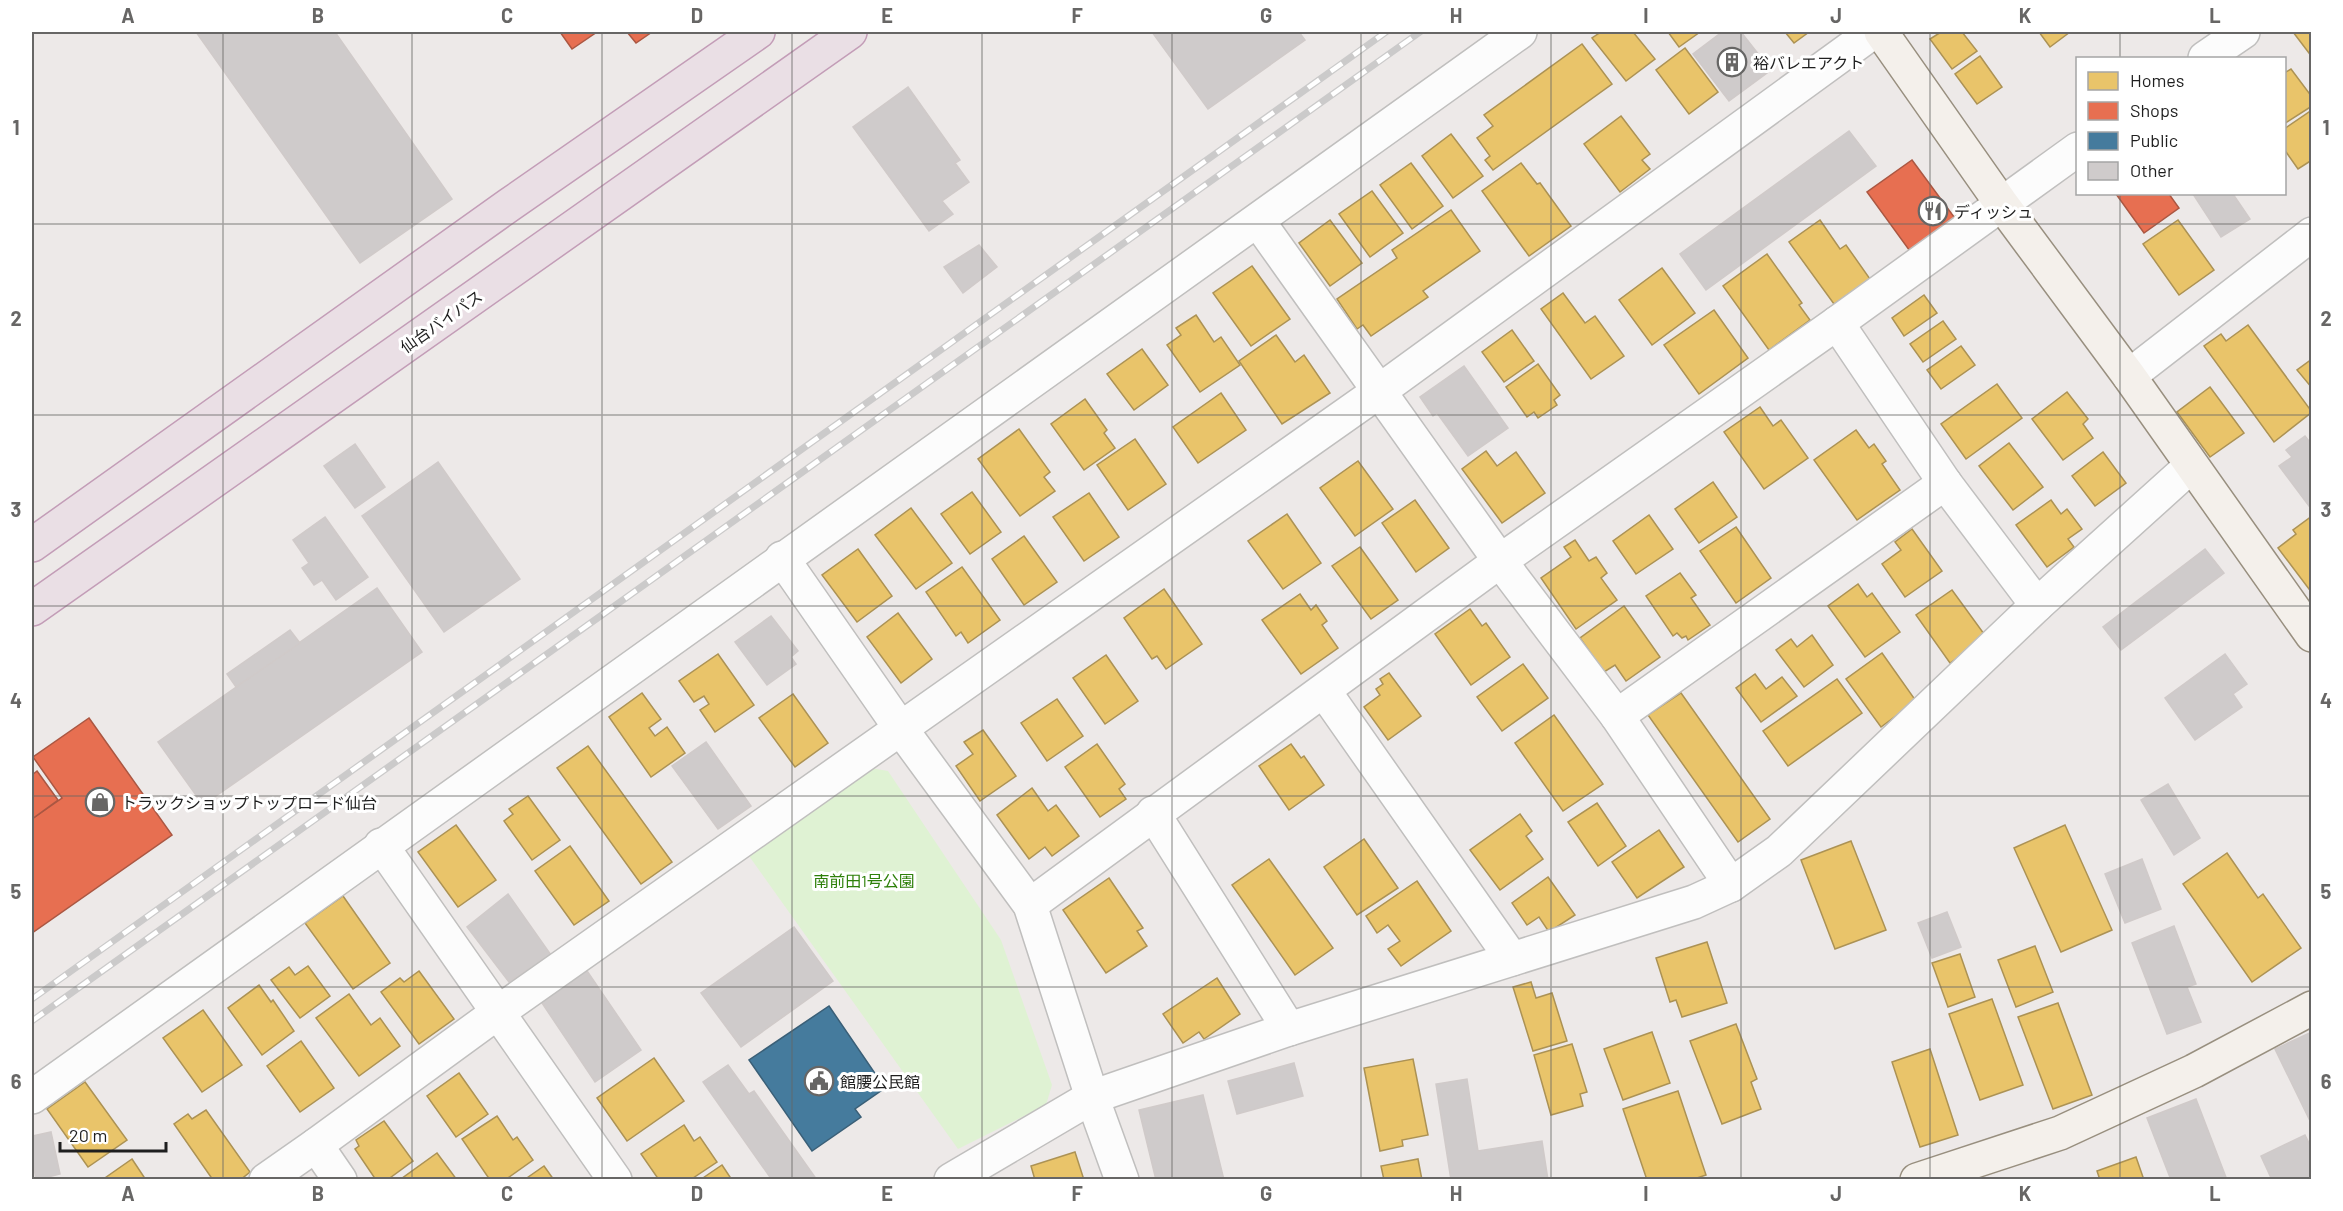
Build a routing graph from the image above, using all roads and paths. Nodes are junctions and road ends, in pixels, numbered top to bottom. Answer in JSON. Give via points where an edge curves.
{"nodes":[{"id":1,"x":758,"y":32,"type":"edge"},
{"id":2,"x":850,"y":32,"type":"edge"},
{"id":3,"x":1520,"y":32,"type":"edge"},
{"id":4,"x":1873,"y":32,"type":"edge"},
{"id":5,"x":1881,"y":32,"type":"edge"},
{"id":6,"x":2243,"y":32,"type":"edge"},
{"id":7,"x":2206,"y":57,"type":"edge"},
{"id":8,"x":2076,"y":150,"type":"edge"},
{"id":9,"x":2001,"y":203,"type":"junction"},
{"id":10,"x":1258,"y":221,"type":"junction"},
{"id":11,"x":2312,"y":234,"type":"edge"},
{"id":12,"x":1837,"y":323,"type":"junction"},
{"id":13,"x":2129,"y":376,"type":"junction"},
{"id":14,"x":1378,"y":392,"type":"junction"},
{"id":15,"x":2191,"y":466,"type":"junction"},
{"id":16,"x":1945,"y":483,"type":"junction"},
{"id":17,"x":32,"y":545,"type":"edge"},
{"id":18,"x":782,"y":558,"type":"junction"},
{"id":19,"x":1500,"y":561,"type":"junction"},
{"id":20,"x":2037,"y":605,"type":"junction"},
{"id":21,"x":32,"y":609,"type":"edge"},
{"id":22,"x":2312,"y":635,"type":"edge"},
{"id":23,"x":1324,"y":692,"type":"junction"},
{"id":24,"x":1617,"y":716,"type":"junction"},
{"id":25,"x":901,"y":729,"type":"junction"},
{"id":26,"x":1153,"y":813,"type":"junction"},
{"id":27,"x":381,"y":845,"type":"junction"},
{"id":28,"x":1731,"y":885,"type":"junction"},
{"id":29,"x":1030,"y":904,"type":"junction"},
{"id":30,"x":1512,"y":959,"type":"junction"},
{"id":31,"x":2312,"y":1008,"type":"edge"},
{"id":32,"x":497,"y":1013,"type":"junction"},
{"id":33,"x":1290,"y":1029,"type":"junction"},
{"id":34,"x":32,"y":1096,"type":"edge"},
{"id":35,"x":1092,"y":1096,"type":"junction"},
{"id":36,"x":316,"y":1145,"type":"junction"},
{"id":37,"x":1928,"y":1178,"type":"edge"},
{"id":38,"x":266,"y":1179,"type":"edge"},
{"id":39,"x":340,"y":1179,"type":"edge"},
{"id":40,"x":615,"y":1179,"type":"edge"},
{"id":41,"x":951,"y":1179,"type":"edge"},
{"id":42,"x":1122,"y":1179,"type":"edge"}],
"edges":[{"from":1,"to":17,"type":"highway"},
{"from":2,"to":21,"type":"highway","name":"仙台バイパス"},
{"from":3,"to":10,"type":"street"},
{"from":4,"to":14,"type":"street"},
{"from":5,"to":9,"type":"street"},
{"from":6,"to":7,"type":"street"},
{"from":8,"to":9,"type":"street"},
{"from":9,"to":12,"type":"street"},
{"from":9,"to":13,"type":"street"},
{"from":10,"to":14,"type":"street"},
{"from":10,"to":18,"type":"street"},
{"from":11,"to":13,"type":"street"},
{"from":12,"to":16,"type":"street"},
{"from":12,"to":19,"type":"street"},
{"from":13,"to":15,"type":"street"},
{"from":14,"to":19,"type":"street"},
{"from":14,"to":25,"type":"street"},
{"from":15,"to":20,"type":"street"},
{"from":15,"to":22,"type":"street"},
{"from":16,"to":20,"type":"street"},
{"from":16,"to":24,"type":"street"},
{"from":18,"to":25,"type":"street"},
{"from":18,"to":27,"type":"street"},
{"from":19,"to":23,"type":"street"},
{"from":19,"to":24,"type":"street"},
{"from":20,"to":28,"type":"street","via":[[1779,851]]},
{"from":23,"to":26,"type":"street"},
{"from":23,"to":30,"type":"street"},
{"from":24,"to":28,"type":"street"},
{"from":25,"to":29,"type":"street"},
{"from":25,"to":32,"type":"street"},
{"from":26,"to":29,"type":"street"},
{"from":26,"to":33,"type":"street"},
{"from":27,"to":32,"type":"street"},
{"from":27,"to":34,"type":"street"},
{"from":28,"to":30,"type":"street","via":[[1694,902]]},
{"from":29,"to":35,"type":"street"},
{"from":30,"to":33,"type":"street"},
{"from":31,"to":37,"type":"street","via":[[2194,1071],[2060,1133]]},
{"from":32,"to":36,"type":"street"},
{"from":32,"to":40,"type":"street"},
{"from":33,"to":35,"type":"street"},
{"from":35,"to":41,"type":"street"},
{"from":35,"to":42,"type":"street"},
{"from":36,"to":38,"type":"street"},
{"from":36,"to":39,"type":"street"}]}
